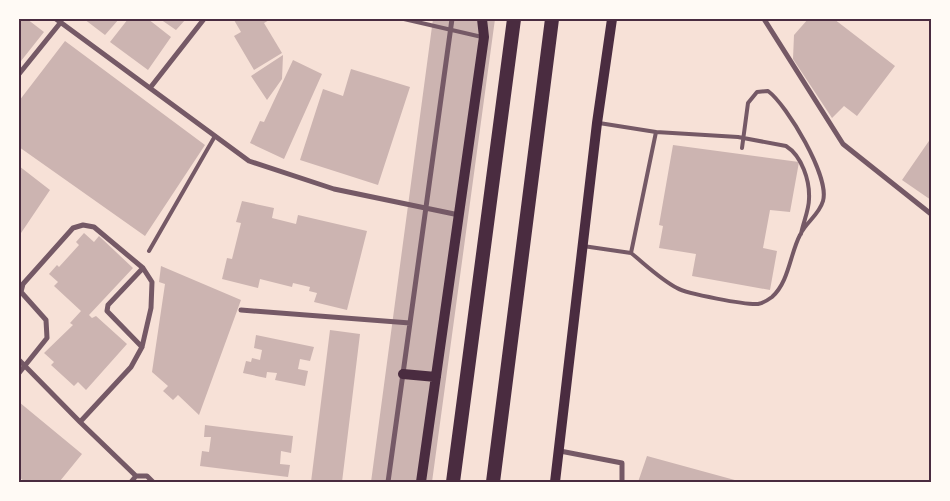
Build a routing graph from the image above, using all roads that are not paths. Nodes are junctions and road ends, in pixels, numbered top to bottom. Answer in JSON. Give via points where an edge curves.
{"nodes":[{"id":1,"x":204,"y":19,"type":"edge"},
{"id":2,"x":404,"y":19,"type":"edge"},
{"id":3,"x":452,"y":19,"type":"edge"},
{"id":4,"x":482,"y":19,"type":"edge"},
{"id":5,"x":514,"y":19,"type":"edge"},
{"id":6,"x":552,"y":19,"type":"edge"},
{"id":7,"x":612,"y":19,"type":"edge"},
{"id":8,"x":764,"y":19,"type":"edge"},
{"id":9,"x":58,"y":21,"type":"edge"},
{"id":10,"x":450,"y":30,"type":"junction"},
{"id":11,"x":484,"y":37,"type":"junction"},
{"id":12,"x":19,"y":74,"type":"edge"},
{"id":13,"x":150,"y":88,"type":"junction"},
{"id":14,"x":597,"y":123,"type":"junction"},
{"id":15,"x":656,"y":132,"type":"junction"},
{"id":16,"x":215,"y":136,"type":"junction"},
{"id":17,"x":742,"y":148,"type":"dead end"},
{"id":18,"x":424,"y":208,"type":"junction"},
{"id":19,"x":931,"y":214,"type":"edge"},
{"id":20,"x":459,"y":215,"type":"junction"},
{"id":21,"x":800,"y":234,"type":"junction"},
{"id":22,"x":583,"y":246,"type":"junction"},
{"id":23,"x":149,"y":251,"type":"dead end"},
{"id":24,"x":632,"y":253,"type":"junction"},
{"id":25,"x":143,"y":268,"type":"junction"},
{"id":26,"x":241,"y":310,"type":"dead end"},
{"id":27,"x":410,"y":323,"type":"junction"},
{"id":28,"x":142,"y":347,"type":"junction"},
{"id":29,"x":19,"y":360,"type":"edge"},
{"id":30,"x":25,"y":366,"type":"junction"},
{"id":31,"x":19,"y":373,"type":"edge"},
{"id":32,"x":403,"y":374,"type":"junction"},
{"id":33,"x":436,"y":377,"type":"junction"},
{"id":34,"x":80,"y":422,"type":"junction"},
{"id":35,"x":560,"y":451,"type":"junction"},
{"id":36,"x":136,"y":476,"type":"junction"},
{"id":37,"x":131,"y":482,"type":"edge"},
{"id":38,"x":153,"y":482,"type":"edge"},
{"id":39,"x":388,"y":482,"type":"edge"},
{"id":40,"x":421,"y":482,"type":"edge"},
{"id":41,"x":453,"y":482,"type":"edge"},
{"id":42,"x":492,"y":482,"type":"edge"},
{"id":43,"x":555,"y":482,"type":"edge"},
{"id":44,"x":622,"y":482,"type":"edge"}],
"edges":[{"from":1,"to":13,"type":"street"},
{"from":2,"to":10,"type":"lane"},
{"from":3,"to":10,"type":"street"},
{"from":4,"to":11,"type":"main road"},
{"from":5,"to":41,"type":"highway"},
{"from":6,"to":42,"type":"highway"},
{"from":7,"to":14,"type":"main road"},
{"from":8,"to":19,"type":"street","via":[[843,144]]},
{"from":9,"to":12,"type":"street"},
{"from":9,"to":13,"type":"street"},
{"from":10,"to":11,"type":"lane"},
{"from":10,"to":18,"type":"street"},
{"from":11,"to":20,"type":"main road"},
{"from":13,"to":16,"type":"street"},
{"from":14,"to":15,"type":"lane"},
{"from":14,"to":22,"type":"main road"},
{"from":15,"to":21,"type":"lane","via":[[738,137],[791,149],[804,169],[810,199]]},
{"from":15,"to":24,"type":"lane"},
{"from":16,"to":18,"type":"street","via":[[249,160],[334,189]]},
{"from":16,"to":23,"type":"lane"},
{"from":17,"to":21,"type":"lane","via":[[748,103],[757,92],[768,91],[785,108],[815,160],[820,176],[824,198],[814,218]]},
{"from":18,"to":20,"type":"street"},
{"from":18,"to":27,"type":"street"},
{"from":20,"to":33,"type":"main road"},
{"from":21,"to":24,"type":"lane","via":[[777,291],[765,302],[757,304],[687,293],[662,278]]},
{"from":22,"to":24,"type":"lane"},
{"from":22,"to":35,"type":"main road"},
{"from":25,"to":28,"type":"street","via":[[152,282],[152,308]]},
{"from":25,"to":28,"type":"street","via":[[108,306],[107,312]]},
{"from":25,"to":30,"type":"street","via":[[94,227],[82,225],[73,228],[23,284],[21,292],[46,320],[47,327],[47,338]]},
{"from":26,"to":27,"type":"street"},
{"from":27,"to":32,"type":"street"},
{"from":28,"to":34,"type":"street","via":[[131,367]]},
{"from":29,"to":30,"type":"street"},
{"from":30,"to":31,"type":"street"},
{"from":30,"to":34,"type":"street"},
{"from":32,"to":33,"type":"main road"},
{"from":32,"to":39,"type":"street"},
{"from":33,"to":40,"type":"main road"},
{"from":34,"to":36,"type":"street"},
{"from":35,"to":43,"type":"main road"},
{"from":35,"to":44,"type":"street","via":[[622,463]]},
{"from":36,"to":37,"type":"street"},
{"from":36,"to":38,"type":"street","via":[[146,476]]}]}
